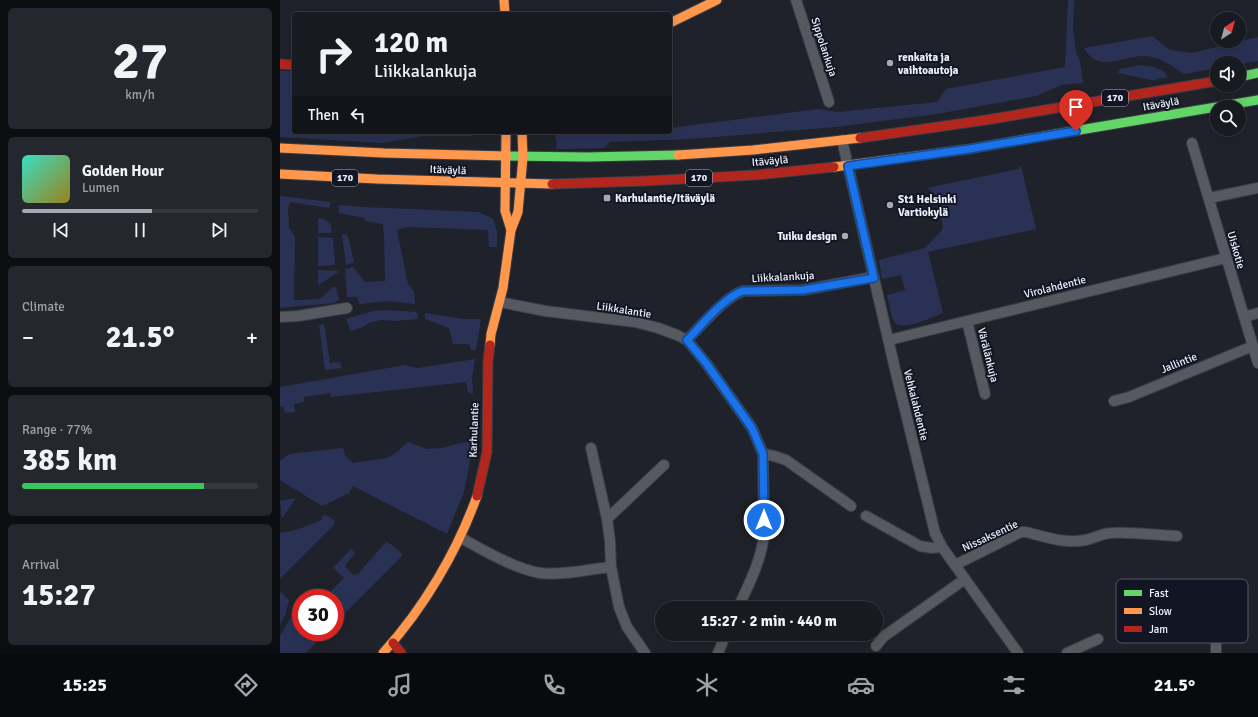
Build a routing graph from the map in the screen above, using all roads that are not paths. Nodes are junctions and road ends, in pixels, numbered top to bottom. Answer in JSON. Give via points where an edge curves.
{"nodes":[{"id":1,"x":504,"y":0,"type":"edge"},
{"id":2,"x":717,"y":0,"type":"edge"},
{"id":3,"x":796,"y":0,"type":"edge"},
{"id":4,"x":505,"y":12,"type":"edge"},
{"id":5,"x":672,"y":22,"type":"edge"},
{"id":6,"x":280,"y":64,"type":"edge"},
{"id":7,"x":292,"y":65,"type":"edge"},
{"id":8,"x":1258,"y":74,"type":"edge"},
{"id":9,"x":1246,"y":76,"type":"edge"},
{"id":10,"x":1210,"y":82,"type":"edge"},
{"id":11,"x":1258,"y":100,"type":"edge"},
{"id":12,"x":830,"y":102,"type":"dead end"},
{"id":13,"x":506,"y":134,"type":"edge"},
{"id":14,"x":522,"y":134,"type":"edge"},
{"id":15,"x":842,"y":140,"type":"junction"},
{"id":16,"x":1192,"y":143,"type":"dead end"},
{"id":17,"x":280,"y":148,"type":"edge"},
{"id":18,"x":507,"y":156,"type":"junction"},
{"id":19,"x":523,"y":157,"type":"junction"},
{"id":20,"x":848,"y":166,"type":"junction"},
{"id":21,"x":280,"y":174,"type":"edge"},
{"id":22,"x":506,"y":184,"type":"junction"},
{"id":23,"x":522,"y":184,"type":"junction"},
{"id":24,"x":1258,"y":188,"type":"edge"},
{"id":25,"x":1209,"y":198,"type":"junction"},
{"id":26,"x":511,"y":230,"type":"junction"},
{"id":27,"x":1226,"y":258,"type":"junction"},
{"id":28,"x":874,"y":278,"type":"junction"},
{"id":29,"x":500,"y":302,"type":"junction"},
{"id":30,"x":347,"y":308,"type":"dead end"},
{"id":31,"x":1258,"y":312,"type":"edge"},
{"id":32,"x":280,"y":317,"type":"edge"},
{"id":33,"x":1244,"y":317,"type":"junction"},
{"id":34,"x":967,"y":321,"type":"junction"},
{"id":35,"x":687,"y":340,"type":"junction"},
{"id":36,"x":888,"y":340,"type":"junction"},
{"id":37,"x":1253,"y":346,"type":"junction"},
{"id":38,"x":1258,"y":363,"type":"edge"},
{"id":39,"x":985,"y":394,"type":"dead end"},
{"id":40,"x":1114,"y":401,"type":"dead end"},
{"id":41,"x":591,"y":448,"type":"dead end"},
{"id":42,"x":763,"y":454,"type":"junction"},
{"id":43,"x":664,"y":465,"type":"dead end"},
{"id":44,"x":851,"y":506,"type":"dead end"},
{"id":45,"x":866,"y":516,"type":"dead end"},
{"id":46,"x":607,"y":519,"type":"junction"},
{"id":47,"x":1177,"y":536,"type":"dead end"},
{"id":48,"x":461,"y":538,"type":"junction"},
{"id":49,"x":942,"y":547,"type":"junction"},
{"id":50,"x":955,"y":565,"type":"junction"},
{"id":51,"x":611,"y":567,"type":"junction"},
{"id":52,"x":966,"y":579,"type":"junction"},
{"id":53,"x":741,"y":601,"type":"edge"},
{"id":54,"x":1098,"y":639,"type":"dead end"},
{"id":55,"x":723,"y":641,"type":"edge"},
{"id":56,"x":393,"y":643,"type":"junction"},
{"id":57,"x":876,"y":646,"type":"dead end"},
{"id":58,"x":383,"y":653,"type":"edge"},
{"id":59,"x":401,"y":653,"type":"edge"},
{"id":60,"x":645,"y":653,"type":"edge"},
{"id":61,"x":718,"y":653,"type":"edge"},
{"id":62,"x":1018,"y":653,"type":"edge"},
{"id":63,"x":1067,"y":653,"type":"edge"}],
"edges":[{"from":1,"to":4,"type":"main road"},
{"from":2,"to":5,"type":"main road"},
{"from":3,"to":12,"type":"street","name":"Sippolankuja"},
{"from":6,"to":7,"type":"main road"},
{"from":8,"to":9,"type":"main road"},
{"from":10,"to":15,"type":"main road","name":"Itäväylä","number":"170"},
{"from":11,"to":20,"type":"main road","name":"Itäväylä","number":"170","via":[[969,149]]},
{"from":13,"to":18,"type":"main road","name":"Karhulantie"},
{"from":14,"to":19,"type":"main road","name":"Karhulantie"},
{"from":15,"to":19,"type":"main road","name":"Itäväylä","number":"170","via":[[752,150],[558,158]]},
{"from":15,"to":20,"type":"street","name":"Vehkalahdentie"},
{"from":16,"to":25,"type":"street","name":"Uiskotie"},
{"from":17,"to":18,"type":"main road","name":"Itäväylä","number":"170","via":[[360,153]]},
{"from":18,"to":19,"type":"main road","name":"Itäväylä","number":"170"},
{"from":18,"to":22,"type":"main road","name":"Karhulantie"},
{"from":19,"to":23,"type":"main road","name":"Karhulantie"},
{"from":20,"to":23,"type":"main road","name":"Itäväylä","number":"170","via":[[645,182]]},
{"from":20,"to":28,"type":"street","name":"Vehkalahdentie"},
{"from":21,"to":22,"type":"main road","name":"Itäväylä","number":"170"},
{"from":22,"to":23,"type":"main road","name":"Itäväylä","number":"170"},
{"from":22,"to":26,"type":"main road","name":"Karhulantie","via":[[505,211]]},
{"from":23,"to":26,"type":"main road","name":"Karhulantie","via":[[517,217]]},
{"from":24,"to":25,"type":"street"},
{"from":25,"to":27,"type":"street","name":"Uiskotie"},
{"from":26,"to":29,"type":"main road","name":"Karhulantie"},
{"from":27,"to":33,"type":"street","name":"Uiskotie"},
{"from":27,"to":34,"type":"street","name":"Virolahdentie"},
{"from":28,"to":35,"type":"street","name":"Liikkalankuja","via":[[803,290],[743,291],[722,304]]},
{"from":28,"to":36,"type":"street","name":"Vehkalahdentie"},
{"from":29,"to":35,"type":"street","name":"Liikkalantie","via":[[545,311],[635,322]]},
{"from":29,"to":48,"type":"main road","name":"Karhulantie","via":[[491,334],[488,361],[487,452],[478,494]]},
{"from":30,"to":32,"type":"street"},
{"from":31,"to":33,"type":"street"},
{"from":33,"to":37,"type":"street","name":"Uiskotie"},
{"from":34,"to":36,"type":"street","name":"Virolahdentie"},
{"from":34,"to":39,"type":"street","name":"Värälänkuja"},
{"from":35,"to":42,"type":"street","name":"Liikkalantie","via":[[750,425]]},
{"from":36,"to":49,"type":"street","name":"Vehkalahdentie","via":[[935,533]]},
{"from":37,"to":38,"type":"street","name":"Uiskotie"},
{"from":37,"to":40,"type":"street","name":"Jallintie"},
{"from":41,"to":46,"type":"street"},
{"from":42,"to":44,"type":"street","via":[[786,460]]},
{"from":42,"to":53,"type":"street","name":"Liikkalantie","via":[[764,535],[759,561]]},
{"from":43,"to":46,"type":"street"},
{"from":45,"to":49,"type":"street","via":[[920,546]]},
{"from":46,"to":51,"type":"street"},
{"from":47,"to":50,"type":"street","name":"Nissaksentie","via":[[1111,532],[1088,540],[1062,541],[1021,532]]},
{"from":48,"to":51,"type":"street","via":[[519,567],[541,573]]},
{"from":48,"to":56,"type":"main road","name":"Karhulantie","via":[[412,618]]},
{"from":49,"to":50,"type":"street","name":"Vehkalahdentie"},
{"from":50,"to":52,"type":"street","name":"Vehkalahdentie"},
{"from":51,"to":60,"type":"street","via":[[622,616]]},
{"from":52,"to":57,"type":"street","via":[[883,637]]},
{"from":52,"to":62,"type":"street","name":"Vehkalahdentie"},
{"from":54,"to":63,"type":"street"},
{"from":55,"to":61,"type":"street"},
{"from":56,"to":58,"type":"main road","name":"Karhulantie"},
{"from":56,"to":59,"type":"main road"}]}
